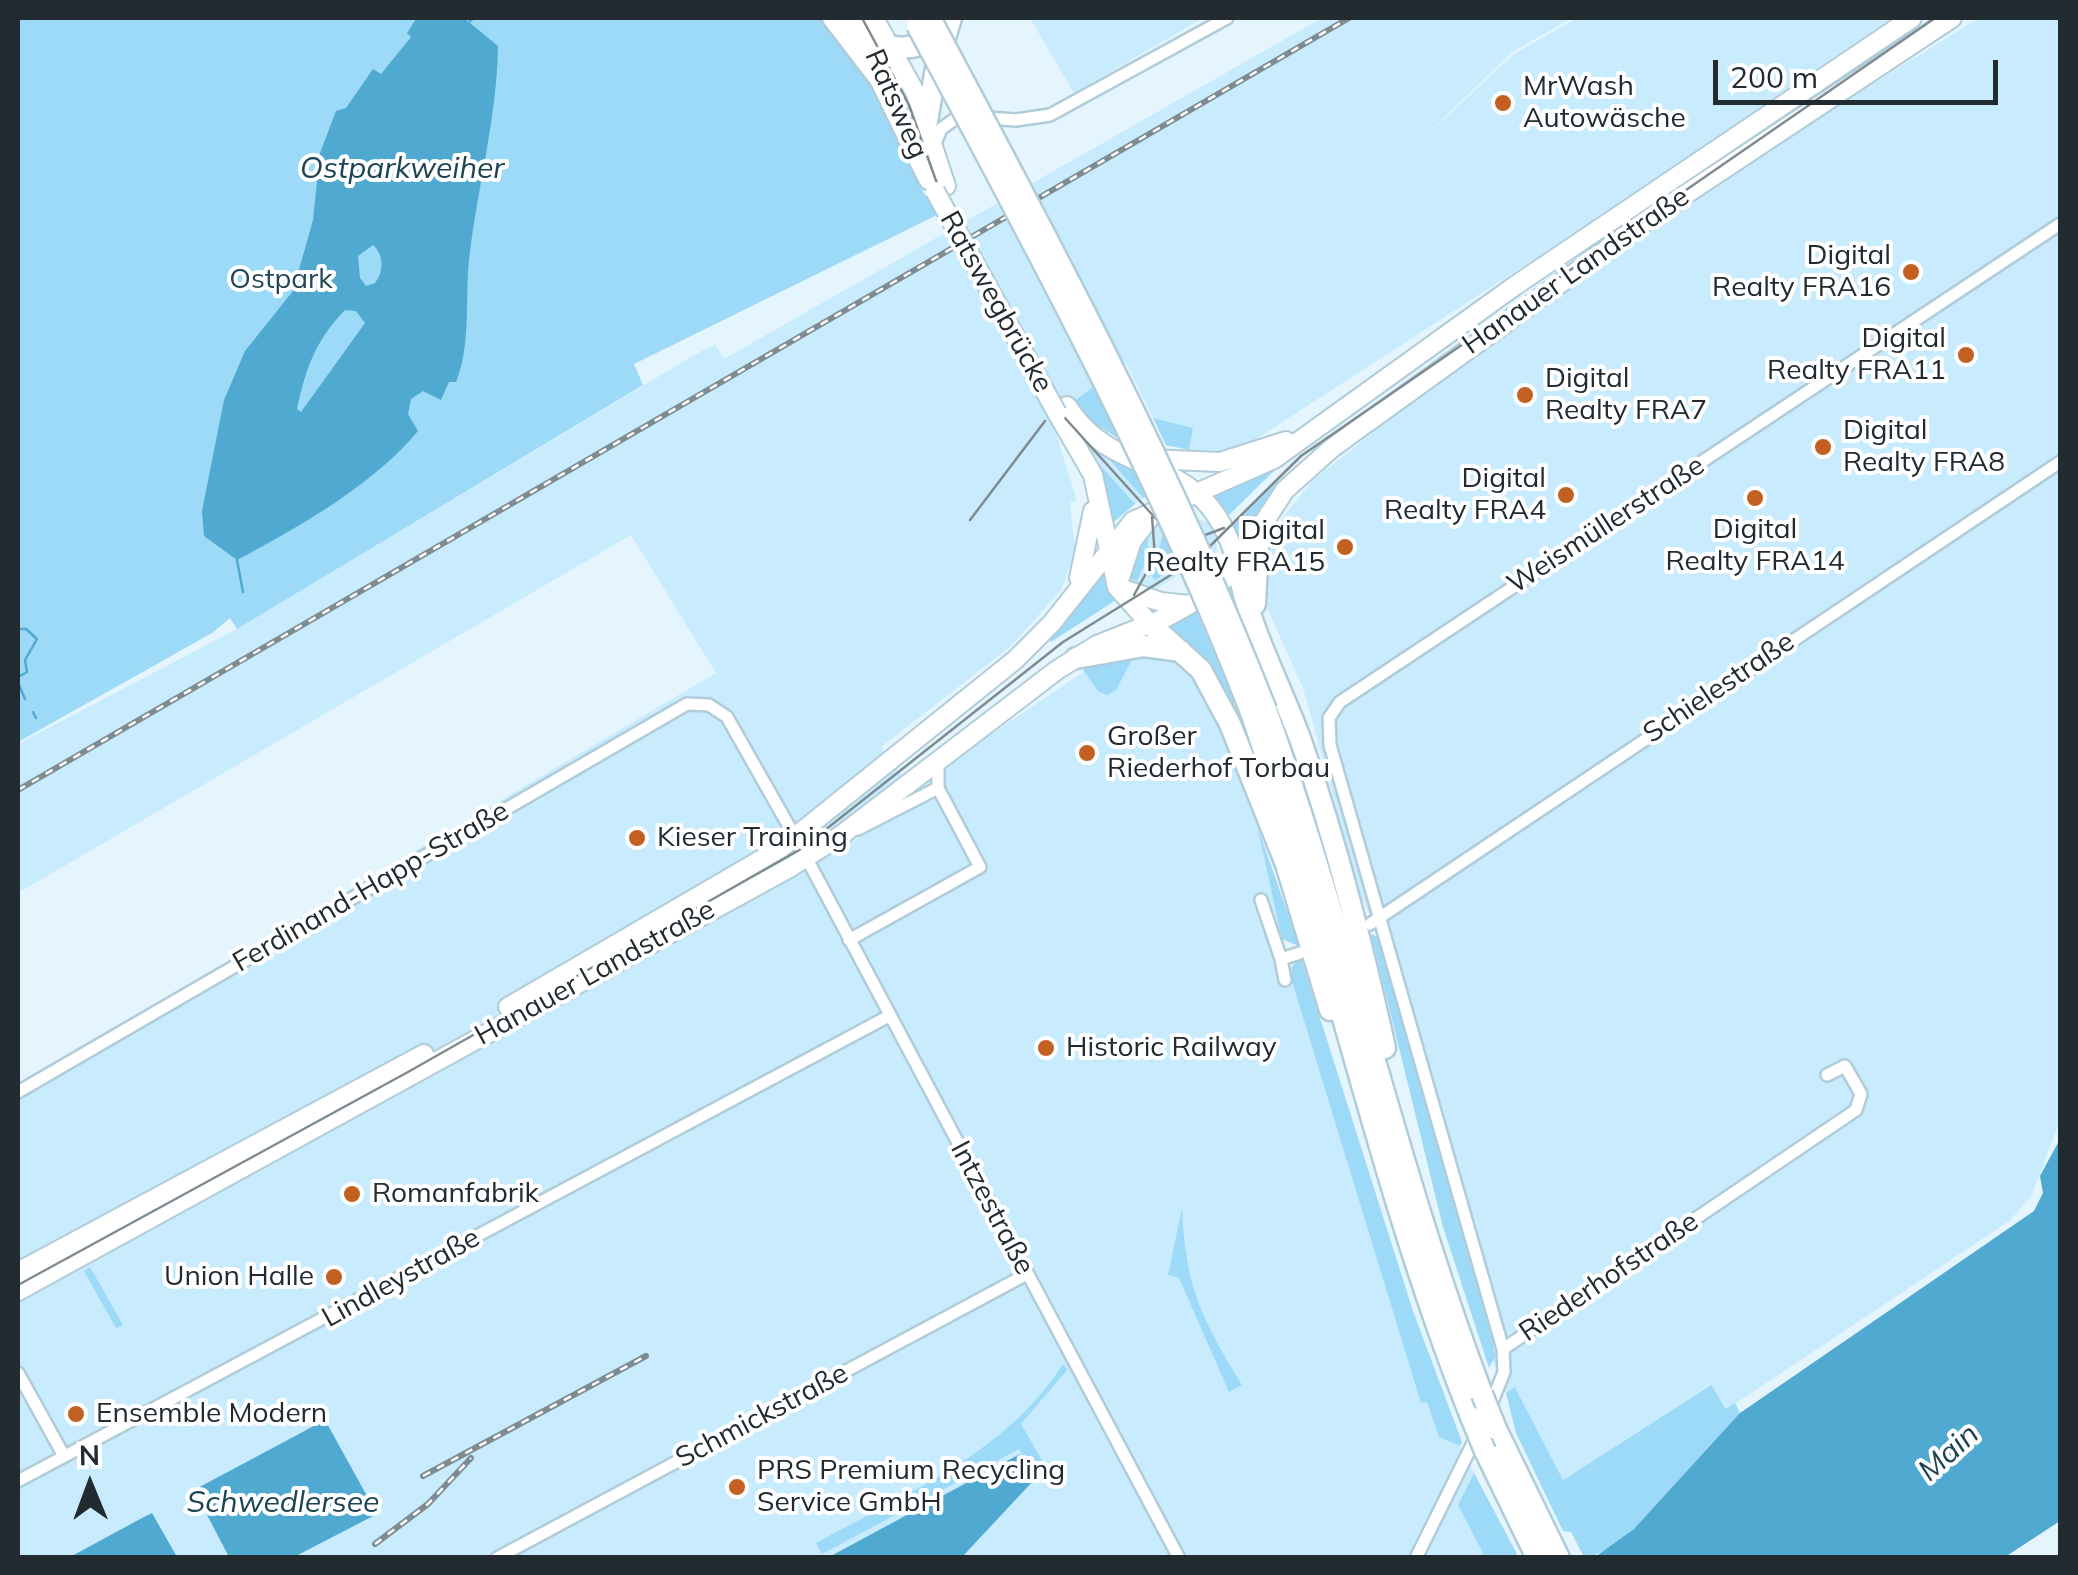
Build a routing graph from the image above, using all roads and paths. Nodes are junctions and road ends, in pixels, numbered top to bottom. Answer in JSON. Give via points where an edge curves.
{"nodes":[{"id":1,"x":834,"y":18,"type":"edge"},
{"id":2,"x":951,"y":18,"type":"edge"},
{"id":3,"x":1228,"y":18,"type":"edge"},
{"id":4,"x":1912,"y":18,"type":"edge"},
{"id":5,"x":1952,"y":18,"type":"edge"},
{"id":6,"x":922,"y":20,"type":"edge"},
{"id":7,"x":864,"y":23,"type":"edge"},
{"id":8,"x":890,"y":46,"type":"junction"},
{"id":9,"x":930,"y":90,"type":"junction"},
{"id":10,"x":959,"y":116,"type":"junction"},
{"id":11,"x":926,"y":127,"type":"junction"},
{"id":12,"x":932,"y":152,"type":"junction"},
{"id":13,"x":937,"y":185,"type":"junction"},
{"id":14,"x":2060,"y":224,"type":"edge"},
{"id":15,"x":1062,"y":410,"type":"junction"},
{"id":16,"x":1313,"y":430,"type":"junction"},
{"id":17,"x":1116,"y":450,"type":"junction"},
{"id":18,"x":2060,"y":462,"type":"edge"},
{"id":19,"x":1094,"y":481,"type":"junction"},
{"id":20,"x":1198,"y":490,"type":"junction"},
{"id":21,"x":1163,"y":504,"type":"junction"},
{"id":22,"x":1260,"y":526,"type":"junction"},
{"id":23,"x":1229,"y":536,"type":"junction"},
{"id":24,"x":1106,"y":550,"type":"junction"},
{"id":25,"x":1237,"y":564,"type":"junction"},
{"id":26,"x":1117,"y":587,"type":"junction"},
{"id":27,"x":1074,"y":593,"type":"junction"},
{"id":28,"x":1198,"y":602,"type":"junction"},
{"id":29,"x":1150,"y":624,"type":"junction"},
{"id":30,"x":1183,"y":651,"type":"junction"},
{"id":31,"x":1076,"y":658,"type":"junction"},
{"id":32,"x":1273,"y":668,"type":"junction"},
{"id":33,"x":1259,"y":713,"type":"junction"},
{"id":34,"x":938,"y":760,"type":"junction"},
{"id":35,"x":938,"y":788,"type":"junction"},
{"id":36,"x":795,"y":836,"type":"junction"},
{"id":37,"x":840,"y":836,"type":"junction"},
{"id":38,"x":806,"y":857,"type":"junction"},
{"id":39,"x":1262,"y":900,"type":"dead end"},
{"id":40,"x":1375,"y":920,"type":"junction"},
{"id":41,"x":849,"y":940,"type":"junction"},
{"id":42,"x":1300,"y":953,"type":"dead end"},
{"id":43,"x":1281,"y":959,"type":"junction"},
{"id":44,"x":1285,"y":980,"type":"dead end"},
{"id":45,"x":889,"y":1016,"type":"junction"},
{"id":46,"x":1827,"y":1074,"type":"dead end"},
{"id":47,"x":18,"y":1092,"type":"edge"},
{"id":48,"x":1370,"y":1109,"type":"junction"},
{"id":49,"x":1412,"y":1182,"type":"junction"},
{"id":50,"x":18,"y":1272,"type":"edge"},
{"id":51,"x":1027,"y":1274,"type":"junction"},
{"id":52,"x":18,"y":1291,"type":"edge"},
{"id":53,"x":1503,"y":1348,"type":"junction"},
{"id":54,"x":18,"y":1373,"type":"edge"},
{"id":55,"x":64,"y":1456,"type":"junction"},
{"id":56,"x":18,"y":1481,"type":"edge"},
{"id":57,"x":1551,"y":1556,"type":"edge"},
{"id":58,"x":497,"y":1558,"type":"edge"},
{"id":59,"x":1179,"y":1558,"type":"edge"},
{"id":60,"x":1416,"y":1558,"type":"edge"}],
"edges":[{"from":1,"to":13,"type":"highway","via":[[880,78]]},
{"from":2,"to":8,"type":"highway","via":[[926,43]]},
{"from":2,"to":9,"type":"highway"},
{"from":3,"to":10,"type":"street","via":[[1050,115]]},
{"from":4,"to":16,"type":"main road","name":"Hanauer Landstraße"},
{"from":5,"to":22,"type":"main road","name":"Hanauer Landstraße","via":[[1445,363],[1298,476]]},
{"from":6,"to":33,"type":"highway","bridge":true,"via":[[1094,358]]},
{"from":7,"to":8,"type":"highway"},
{"from":7,"to":13,"type":"main road","name":"Ratsweg"},
{"from":8,"to":11,"type":"main road","name":"Ratsweg"},
{"from":9,"to":10,"type":"highway"},
{"from":9,"to":11,"type":"highway"},
{"from":10,"to":12,"type":"street","via":[[941,129]]},
{"from":11,"to":12,"type":"main road","name":"Ratsweg"},
{"from":12,"to":13,"type":"main road","name":"Ratsweg"},
{"from":13,"to":15,"type":"main road","name":"Ratswegbrücke"},
{"from":14,"to":40,"type":"street","name":"Weismüllerstraße","via":[[1340,702],[1329,718],[1328,736]]},
{"from":15,"to":17,"type":"main road"},
{"from":15,"to":19,"type":"main road"},
{"from":16,"to":17,"type":"main road","via":[[1220,462]]},
{"from":16,"to":20,"type":"main road","name":"Hanauer Landstraße","via":[[1259,467]]},
{"from":17,"to":20,"type":"main road"},
{"from":18,"to":40,"type":"street","name":"Schielestraße"},
{"from":19,"to":24,"type":"main road"},
{"from":19,"to":27,"type":"main road","via":[[1089,545]]},
{"from":20,"to":21,"type":"main road","name":"Hanauer Landstraße"},
{"from":20,"to":23,"type":"main road"},
{"from":21,"to":23,"type":"main road","via":[[1200,512]]},
{"from":21,"to":24,"type":"main road","name":"Hanauer Landstraße"},
{"from":21,"to":26,"type":"main road","via":[[1132,541]]},
{"from":22,"to":25,"type":"main road","name":"Hanauer Landstraße"},
{"from":22,"to":32,"type":"highway","via":[[1255,608]]},
{"from":23,"to":25,"type":"main road"},
{"from":23,"to":28,"type":"main road"},
{"from":24,"to":26,"type":"main road"},
{"from":24,"to":27,"type":"main road","name":"Hanauer Landstraße"},
{"from":25,"to":28,"type":"main road","name":"Hanauer Landstraße"},
{"from":25,"to":32,"type":"highway"},
{"from":26,"to":28,"type":"main road","via":[[1161,602]]},
{"from":26,"to":29,"type":"main road"},
{"from":27,"to":36,"type":"main road","name":"Hanauer Landstraße","via":[[1015,660]]},
{"from":28,"to":29,"type":"main road","name":"Hanauer Landstraße"},
{"from":29,"to":30,"type":"highway"},
{"from":29,"to":31,"type":"main road","name":"Hanauer Landstraße"},
{"from":30,"to":31,"type":"highway","via":[[1144,646]]},
{"from":30,"to":48,"type":"highway","via":[[1213,689],[1264,804],[1336,1028]]},
{"from":31,"to":34,"type":"main road","name":"Hanauer Landstraße"},
{"from":32,"to":49,"type":"highway","via":[[1343,872]]},
{"from":33,"to":48,"type":"highway"},
{"from":33,"to":49,"type":"highway","via":[[1307,828]]},
{"from":34,"to":35,"type":"street"},
{"from":34,"to":37,"type":"main road","name":"Hanauer Landstraße"},
{"from":35,"to":37,"type":"street"},
{"from":35,"to":41,"type":"street","via":[[980,867]]},
{"from":36,"to":38,"type":"main road"},
{"from":36,"to":47,"type":"street","name":"Ferdinand-Happ-Straße","via":[[727,717],[703,704],[676,708]]},
{"from":36,"to":50,"type":"main road","name":"Hanauer Landstraße","via":[[562,977]]},
{"from":37,"to":38,"type":"main road","name":"Hanauer Landstraße"},
{"from":38,"to":41,"type":"street","name":"Intzestraße"},
{"from":38,"to":52,"type":"main road","name":"Hanauer Landstraße"},
{"from":39,"to":43,"type":"street"},
{"from":40,"to":53,"type":"street","name":"Riederhofstraße"},
{"from":41,"to":45,"type":"street","name":"Intzestraße"},
{"from":42,"to":43,"type":"street"},
{"from":43,"to":44,"type":"street"},
{"from":45,"to":51,"type":"street","name":"Intzestraße"},
{"from":45,"to":55,"type":"street","name":"Lindleystraße"},
{"from":46,"to":53,"type":"street","name":"Riederhofstraße","via":[[1844,1066],[1861,1094],[1856,1110]]},
{"from":48,"to":57,"type":"highway","bridge":true,"via":[[1471,1417]]},
{"from":49,"to":57,"type":"highway","bridge":true,"via":[[1482,1394]]},
{"from":51,"to":58,"type":"street","name":"Schmickstraße"},
{"from":51,"to":59,"type":"street","name":"Intzestraße"},
{"from":53,"to":60,"type":"street","via":[[1500,1388]]},
{"from":54,"to":55,"type":"street"},
{"from":55,"to":56,"type":"street","name":"Lindleystraße"}]}
